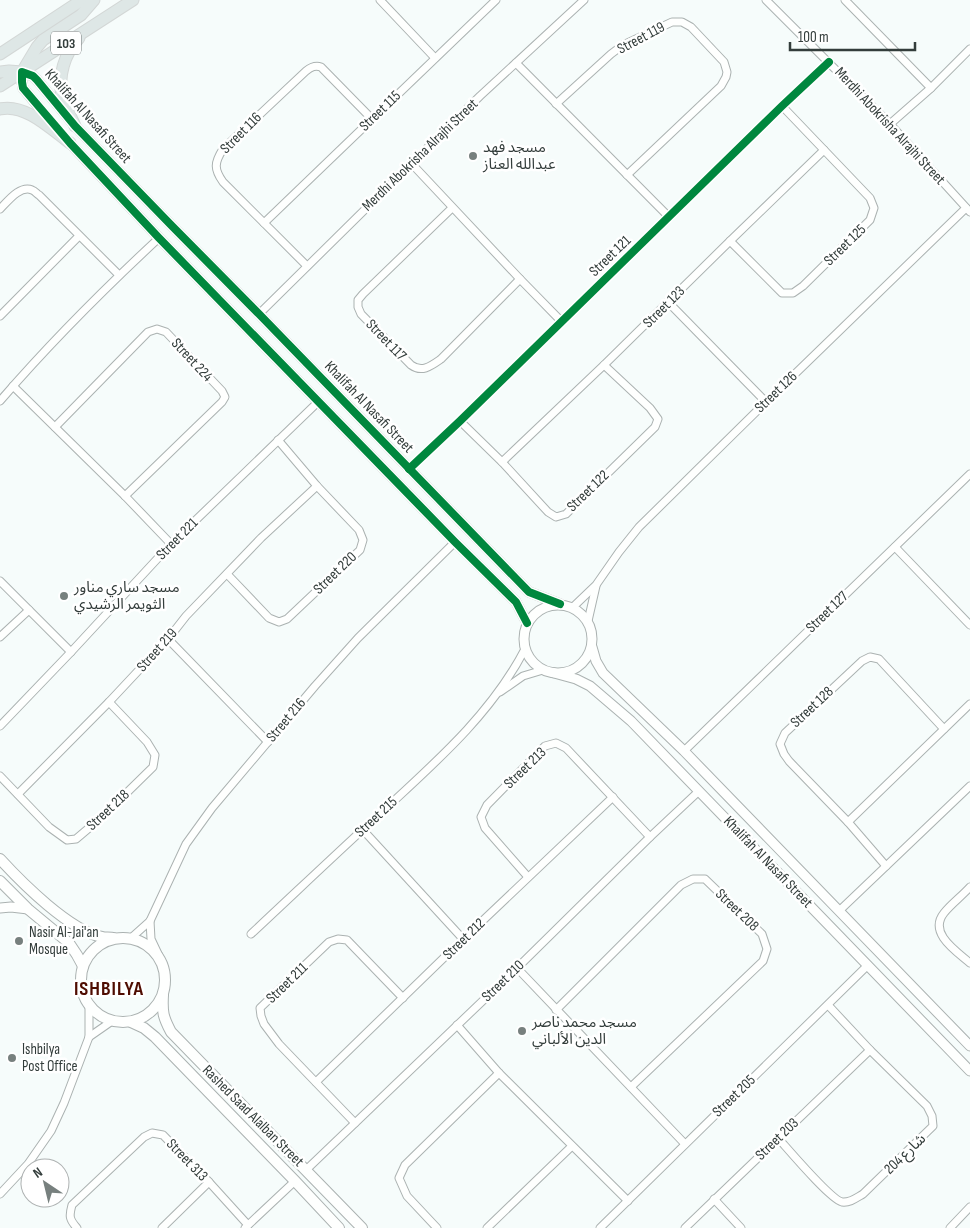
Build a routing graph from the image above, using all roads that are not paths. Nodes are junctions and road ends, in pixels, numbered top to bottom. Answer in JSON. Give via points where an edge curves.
{"nodes":[{"id":1,"x":70,"y":0,"type":"edge"},
{"id":2,"x":82,"y":0,"type":"edge"},
{"id":3,"x":94,"y":0,"type":"edge"},
{"id":4,"x":133,"y":0,"type":"edge"},
{"id":5,"x":380,"y":0,"type":"edge"},
{"id":6,"x":496,"y":0,"type":"edge"},
{"id":7,"x":584,"y":0,"type":"edge"},
{"id":8,"x":766,"y":0,"type":"edge"},
{"id":9,"x":845,"y":0,"type":"edge"},
{"id":10,"x":53,"y":18,"type":"junction"},
{"id":11,"x":85,"y":31,"type":"junction"},
{"id":12,"x":970,"y":49,"type":"edge"},
{"id":13,"x":0,"y":54,"type":"edge"},
{"id":14,"x":435,"y":58,"type":"junction"},
{"id":15,"x":829,"y":62,"type":"junction"},
{"id":16,"x":516,"y":63,"type":"junction"},
{"id":17,"x":0,"y":72,"type":"edge"},
{"id":18,"x":22,"y":72,"type":"junction"},
{"id":19,"x":0,"y":86,"type":"edge"},
{"id":20,"x":931,"y":88,"type":"junction"},
{"id":21,"x":556,"y":104,"type":"junction"},
{"id":22,"x":782,"y":106,"type":"junction"},
{"id":23,"x":0,"y":109,"type":"edge"},
{"id":24,"x":372,"y":119,"type":"junction"},
{"id":25,"x":890,"y":124,"type":"junction"},
{"id":26,"x":76,"y":126,"type":"junction"},
{"id":27,"x":70,"y":143,"type":"junction"},
{"id":28,"x":824,"y":150,"type":"junction"},
{"id":29,"x":411,"y":163,"type":"junction"},
{"id":30,"x":627,"y":175,"type":"junction"},
{"id":31,"x":452,"y":208,"type":"junction"},
{"id":32,"x":0,"y":209,"type":"edge"},
{"id":33,"x":968,"y":210,"type":"edge"},
{"id":34,"x":670,"y":217,"type":"junction"},
{"id":35,"x":264,"y":223,"type":"junction"},
{"id":36,"x":79,"y":236,"type":"junction"},
{"id":37,"x":159,"y":238,"type":"junction"},
{"id":38,"x":730,"y":240,"type":"junction"},
{"id":39,"x":307,"y":266,"type":"junction"},
{"id":40,"x":119,"y":275,"type":"junction"},
{"id":41,"x":520,"y":279,"type":"junction"},
{"id":42,"x":668,"y":302,"type":"junction"},
{"id":43,"x":259,"y":314,"type":"junction"},
{"id":44,"x":0,"y":316,"type":"edge"},
{"id":45,"x":562,"y":322,"type":"junction"},
{"id":46,"x":604,"y":365,"type":"junction"},
{"id":47,"x":13,"y":386,"type":"junction"},
{"id":48,"x":0,"y":401,"type":"edge"},
{"id":49,"x":318,"y":402,"type":"junction"},
{"id":50,"x":766,"y":402,"type":"junction"},
{"id":51,"x":460,"y":422,"type":"junction"},
{"id":52,"x":54,"y":427,"type":"junction"},
{"id":53,"x":278,"y":440,"type":"junction"},
{"id":54,"x":502,"y":462,"type":"junction"},
{"id":55,"x":409,"y":469,"type":"junction"},
{"id":56,"x":970,"y":474,"type":"edge"},
{"id":57,"x":317,"y":486,"type":"junction"},
{"id":58,"x":125,"y":496,"type":"junction"},
{"id":59,"x":455,"y":542,"type":"junction"},
{"id":60,"x":171,"y":544,"type":"junction"},
{"id":61,"x":895,"y":547,"type":"junction"},
{"id":62,"x":227,"y":574,"type":"junction"},
{"id":63,"x":0,"y":581,"type":"edge"},
{"id":64,"x":596,"y":585,"type":"junction"},
{"id":65,"x":560,"y":604,"type":"junction"},
{"id":66,"x":573,"y":607,"type":"junction"},
{"id":67,"x":29,"y":610,"type":"junction"},
{"id":68,"x":588,"y":621,"type":"junction"},
{"id":69,"x":527,"y":624,"type":"junction"},
{"id":70,"x":970,"y":625,"type":"edge"},
{"id":71,"x":0,"y":637,"type":"edge"},
{"id":72,"x":168,"y":639,"type":"junction"},
{"id":73,"x":592,"y":647,"type":"junction"},
{"id":74,"x":525,"y":649,"type":"junction"},
{"id":75,"x":71,"y":652,"type":"junction"},
{"id":76,"x":543,"y":670,"type":"junction"},
{"id":77,"x":554,"y":673,"type":"junction"},
{"id":78,"x":496,"y":694,"type":"junction"},
{"id":79,"x":109,"y":702,"type":"junction"},
{"id":80,"x":970,"y":704,"type":"edge"},
{"id":81,"x":0,"y":726,"type":"edge"},
{"id":82,"x":944,"y":729,"type":"junction"},
{"id":83,"x":268,"y":742,"type":"junction"},
{"id":84,"x":684,"y":751,"type":"junction"},
{"id":85,"x":0,"y":776,"type":"edge"},
{"id":86,"x":970,"y":786,"type":"edge"},
{"id":87,"x":699,"y":791,"type":"junction"},
{"id":88,"x":18,"y":794,"type":"junction"},
{"id":89,"x":613,"y":797,"type":"junction"},
{"id":90,"x":848,"y":822,"type":"junction"},
{"id":91,"x":363,"y":830,"type":"junction"},
{"id":92,"x":650,"y":837,"type":"junction"},
{"id":93,"x":773,"y":843,"type":"junction"},
{"id":94,"x":760,"y":854,"type":"junction"},
{"id":95,"x":0,"y":859,"type":"edge"},
{"id":96,"x":886,"y":866,"type":"junction"},
{"id":97,"x":528,"y":877,"type":"junction"},
{"id":98,"x":0,"y":881,"type":"edge"},
{"id":99,"x":970,"y":888,"type":"edge"},
{"id":100,"x":0,"y":908,"type":"edge"},
{"id":101,"x":28,"y":909,"type":"junction"},
{"id":102,"x":839,"y":911,"type":"junction"},
{"id":103,"x":150,"y":921,"type":"junction"},
{"id":104,"x":250,"y":934,"type":"dead end"},
{"id":105,"x":117,"y":938,"type":"junction"},
{"id":106,"x":131,"y":938,"type":"junction"},
{"id":107,"x":464,"y":939,"type":"junction"},
{"id":108,"x":159,"y":956,"type":"junction"},
{"id":109,"x":970,"y":963,"type":"edge"},
{"id":110,"x":868,"y":965,"type":"junction"},
{"id":111,"x":83,"y":966,"type":"junction"},
{"id":112,"x":517,"y":968,"type":"junction"},
{"id":113,"x":163,"y":995,"type":"junction"},
{"id":114,"x":403,"y":998,"type":"junction"},
{"id":115,"x":89,"y":1005,"type":"junction"},
{"id":116,"x":828,"y":1005,"type":"junction"},
{"id":117,"x":556,"y":1010,"type":"junction"},
{"id":118,"x":112,"y":1021,"type":"junction"},
{"id":119,"x":131,"y":1022,"type":"junction"},
{"id":120,"x":457,"y":1025,"type":"junction"},
{"id":121,"x":960,"y":1036,"type":"junction"},
{"id":122,"x":89,"y":1037,"type":"junction"},
{"id":123,"x":970,"y":1046,"type":"edge"},
{"id":124,"x":948,"y":1048,"type":"junction"},
{"id":125,"x":870,"y":1050,"type":"junction"},
{"id":126,"x":970,"y":1071,"type":"edge"},
{"id":127,"x":499,"y":1073,"type":"junction"},
{"id":128,"x":316,"y":1082,"type":"junction"},
{"id":129,"x":631,"y":1087,"type":"junction"},
{"id":130,"x":355,"y":1123,"type":"junction"},
{"id":131,"x":778,"y":1138,"type":"junction"},
{"id":132,"x":685,"y":1144,"type":"junction"},
{"id":133,"x":572,"y":1146,"type":"junction"},
{"id":134,"x":306,"y":1170,"type":"junction"},
{"id":135,"x":295,"y":1181,"type":"junction"},
{"id":136,"x":209,"y":1182,"type":"junction"},
{"id":137,"x":0,"y":1194,"type":"edge"},
{"id":138,"x":714,"y":1199,"type":"junction"},
{"id":139,"x":628,"y":1201,"type":"junction"},
{"id":140,"x":970,"y":1207,"type":"edge"},
{"id":141,"x":343,"y":1208,"type":"junction"},
{"id":142,"x":331,"y":1220,"type":"junction"},
{"id":143,"x":246,"y":1227,"type":"edge"},
{"id":144,"x":77,"y":1228,"type":"edge"},
{"id":145,"x":162,"y":1228,"type":"edge"},
{"id":146,"x":339,"y":1228,"type":"edge"},
{"id":147,"x":362,"y":1228,"type":"edge"},
{"id":148,"x":437,"y":1228,"type":"edge"},
{"id":149,"x":487,"y":1228,"type":"edge"},
{"id":150,"x":600,"y":1228,"type":"edge"},
{"id":151,"x":685,"y":1228,"type":"edge"},
{"id":152,"x":741,"y":1228,"type":"edge"},
{"id":153,"x":950,"y":1228,"type":"edge"}],
"edges":[{"from":1,"to":10,"type":"street"},
{"from":2,"to":10,"type":"main road","number":"103"},
{"from":3,"to":18,"type":"main road","via":[[81,16],[43,40]]},
{"from":4,"to":11,"type":"main road","number":"103"},
{"from":5,"to":14,"type":"street"},
{"from":6,"to":14,"type":"street","name":"Street 115"},
{"from":7,"to":16,"type":"street","name":"Merdhi Abokrisha Alrajhi Street"},
{"from":8,"to":15,"type":"street","name":"Merdhi Abokrisha Alrajhi Street"},
{"from":9,"to":20,"type":"street"},
{"from":10,"to":13,"type":"main road","number":"103"},
{"from":11,"to":18,"type":"main road","number":"103"},
{"from":11,"to":26,"type":"main road","via":[[72,45],[64,61],[61,79],[62,97]]},
{"from":12,"to":20,"type":"street"},
{"from":14,"to":24,"type":"street","name":"Street 115"},
{"from":15,"to":22,"type":"street","name":"Street 121"},
{"from":15,"to":25,"type":"street","name":"Merdhi Abokrisha Alrajhi Street"},
{"from":16,"to":21,"type":"street"},
{"from":16,"to":29,"type":"street","name":"Merdhi Abokrisha Alrajhi Street"},
{"from":17,"to":18,"type":"main road"},
{"from":18,"to":19,"type":"main road","number":"103"},
{"from":18,"to":26,"type":"street","name":"Khalifah Al Nasafi Street","via":[[37,80]]},
{"from":18,"to":27,"type":"street","name":"Khalifah Al Nasafi Street","via":[[24,88]]},
{"from":20,"to":25,"type":"street"},
{"from":21,"to":30,"type":"street"},
{"from":21,"to":30,"type":"street","name":"Street 119","via":[[623,46],[672,22],[682,22],[691,27],[724,62],[726,77]]},
{"from":22,"to":28,"type":"street","name":"Street 125"},
{"from":22,"to":34,"type":"street","name":"Street 121"},
{"from":23,"to":27,"type":"main road","via":[[20,110]]},
{"from":24,"to":35,"type":"street","name":"Street 115"},
{"from":24,"to":35,"type":"street","name":"Street 116","via":[[321,67],[311,67],[223,149],[217,158],[217,174]]},
{"from":25,"to":33,"type":"street","name":"Merdhi Abokrisha Alrajhi Street"},
{"from":26,"to":43,"type":"street","name":"Khalifah Al Nasafi Street"},
{"from":27,"to":37,"type":"street","name":"Khalifah Al Nasafi Street"},
{"from":28,"to":38,"type":"street","name":"Street 123"},
{"from":28,"to":38,"type":"street","name":"Street 125","via":[[870,198],[874,208],[870,220],[803,286],[793,293],[782,293]]},
{"from":29,"to":31,"type":"street"},
{"from":29,"to":39,"type":"street","name":"Merdhi Abokrisha Alrajhi Street"},
{"from":30,"to":34,"type":"street"},
{"from":31,"to":41,"type":"street"},
{"from":31,"to":41,"type":"street","name":"Street 117","via":[[363,294],[358,300],[361,314],[411,365],[423,370],[441,359]]},
{"from":32,"to":36,"type":"street","via":[[23,189],[32,190]]},
{"from":33,"to":50,"type":"street","name":"Street 126"},
{"from":34,"to":45,"type":"street","name":"Street 121"},
{"from":35,"to":39,"type":"street","name":"Street 116"},
{"from":36,"to":40,"type":"street"},
{"from":36,"to":44,"type":"street"},
{"from":37,"to":40,"type":"street"},
{"from":37,"to":49,"type":"street","name":"Khalifah Al Nasafi Street"},
{"from":38,"to":42,"type":"street","name":"Street 123"},
{"from":39,"to":43,"type":"street","name":"Merdhi Abokrisha Alrajhi Street"},
{"from":40,"to":47,"type":"street"},
{"from":41,"to":45,"type":"street"},
{"from":42,"to":46,"type":"street","name":"Street 123"},
{"from":42,"to":50,"type":"street"},
{"from":43,"to":55,"type":"street","name":"Khalifah Al Nasafi Street"},
{"from":45,"to":51,"type":"street","name":"Street 121"},
{"from":46,"to":54,"type":"street","name":"Street 123"},
{"from":46,"to":54,"type":"street","name":"Street 122","via":[[658,419],[655,427],[566,514],[556,517],[548,512]]},
{"from":47,"to":48,"type":"street"},
{"from":47,"to":52,"type":"street"},
{"from":49,"to":53,"type":"street","name":"Street 221"},
{"from":49,"to":59,"type":"street","name":"Khalifah Al Nasafi Street"},
{"from":50,"to":64,"type":"street","name":"Street 126","via":[[639,526]]},
{"from":51,"to":54,"type":"street","name":"Street 122"},
{"from":51,"to":55,"type":"street","name":"Street 121"},
{"from":52,"to":58,"type":"street"},
{"from":52,"to":58,"type":"street","name":"Street 224","via":[[148,332],[157,329],[166,332],[222,391],[224,397]]},
{"from":53,"to":57,"type":"street","name":"Street 220"},
{"from":53,"to":60,"type":"street","name":"Street 221"},
{"from":55,"to":65,"type":"street","name":"Khalifah Al Nasafi Street","via":[[529,592]]},
{"from":56,"to":61,"type":"street","name":"Street 127"},
{"from":57,"to":62,"type":"street","name":"Street 219"},
{"from":57,"to":62,"type":"street","name":"Street 220","via":[[359,530],[363,540],[360,550],[287,619],[279,622],[269,618]]},
{"from":58,"to":60,"type":"street"},
{"from":59,"to":69,"type":"street","name":"Khalifah Al Nasafi Street","via":[[516,602]]},
{"from":59,"to":83,"type":"street","name":"Street 216","via":[[358,638]]},
{"from":60,"to":75,"type":"street","name":"Street 221"},
{"from":61,"to":70,"type":"street"},
{"from":61,"to":84,"type":"street","name":"Street 127"},
{"from":62,"to":72,"type":"street","name":"Street 219"},
{"from":63,"to":67,"type":"street"},
{"from":64,"to":66,"type":"street","name":"Street 126"},
{"from":64,"to":68,"type":"street","name":"Street 126"},
{"from":65,"to":66,"type":"street"},
{"from":65,"to":69,"type":"street","via":[[541,609]]},
{"from":66,"to":68,"type":"street"},
{"from":67,"to":71,"type":"street"},
{"from":67,"to":75,"type":"street"},
{"from":68,"to":73,"type":"street","via":[[593,634]]},
{"from":69,"to":74,"type":"street"},
{"from":72,"to":79,"type":"street","name":"Street 219"},
{"from":72,"to":83,"type":"street"},
{"from":73,"to":77,"type":"street","via":[[578,667]]},
{"from":73,"to":84,"type":"street","name":"Khalifah Al Nasafi Street","via":[[603,673]]},
{"from":74,"to":76,"type":"street"},
{"from":74,"to":78,"type":"street","name":"Street 215"},
{"from":75,"to":81,"type":"street","name":"Street 221"},
{"from":76,"to":77,"type":"street"},
{"from":76,"to":78,"type":"street","name":"Street 215","via":[[523,676]]},
{"from":77,"to":87,"type":"street","name":"Khalifah Al Nasafi Street","via":[[590,686],[631,720]]},
{"from":78,"to":91,"type":"street","name":"Street 215","via":[[472,725]]},
{"from":79,"to":88,"type":"street","name":"Street 219"},
{"from":79,"to":88,"type":"street","name":"Street 218","via":[[147,742],[155,755],[153,767],[76,839],[67,840],[49,828]]},
{"from":80,"to":82,"type":"street"},
{"from":82,"to":90,"type":"street"},
{"from":82,"to":90,"type":"street","name":"Street 128","via":[[879,660],[870,657],[785,733],[780,744],[784,754]]},
{"from":83,"to":103,"type":"street","name":"Street 216","via":[[186,844]]},
{"from":84,"to":93,"type":"street","name":"Khalifah Al Nasafi Street"},
{"from":85,"to":88,"type":"street","name":"Street 218"},
{"from":86,"to":96,"type":"street"},
{"from":87,"to":92,"type":"street","name":"Street 210"},
{"from":87,"to":94,"type":"street","name":"Khalifah Al Nasafi Street"},
{"from":89,"to":92,"type":"street","name":"Street 213"},
{"from":89,"to":97,"type":"street","name":"Street 212"},
{"from":89,"to":97,"type":"street","name":"Street 213","via":[[566,748],[556,743],[546,746],[487,805],[480,817],[484,828]]},
{"from":90,"to":96,"type":"street","name":"Street 128"},
{"from":91,"to":104,"type":"street","name":"Street 215"},
{"from":91,"to":107,"type":"street"},
{"from":92,"to":112,"type":"street","name":"Street 210"},
{"from":93,"to":94,"type":"street"},
{"from":93,"to":102,"type":"street","name":"Khalifah Al Nasafi Street"},
{"from":94,"to":110,"type":"street","name":"Khalifah Al Nasafi Street"},
{"from":95,"to":105,"type":"main road","via":[[69,922],[101,937]]},
{"from":96,"to":102,"type":"street"},
{"from":97,"to":107,"type":"street","name":"Street 212"},
{"from":98,"to":101,"type":"main road"},
{"from":99,"to":109,"type":"street","via":[[944,913],[939,931]]},
{"from":100,"to":101,"type":"street"},
{"from":101,"to":111,"type":"main road","via":[[69,943]]},
{"from":102,"to":121,"type":"street","name":"Khalifah Al Nasafi Street"},
{"from":103,"to":106,"type":"street","name":"Street 216"},
{"from":103,"to":108,"type":"street","via":[[151,939]]},
{"from":105,"to":106,"type":"main road"},
{"from":105,"to":111,"type":"main road","via":[[96,947]]},
{"from":106,"to":108,"type":"main road","via":[[142,941]]},
{"from":107,"to":114,"type":"street","name":"Street 212"},
{"from":108,"to":113,"type":"main road","via":[[165,968]]},
{"from":110,"to":116,"type":"street","name":"Street 205"},
{"from":110,"to":124,"type":"street","name":"Khalifah Al Nasafi Street"},
{"from":111,"to":115,"type":"main road","via":[[81,986]]},
{"from":112,"to":117,"type":"street"},
{"from":112,"to":120,"type":"street","name":"Street 210"},
{"from":113,"to":119,"type":"main road","via":[[156,1008]]},
{"from":113,"to":134,"type":"main road","name":"Rashed Saad Alalban Street","via":[[162,1012],[171,1032]]},
{"from":114,"to":128,"type":"street","name":"Street 212"},
{"from":114,"to":128,"type":"street","name":"Street 211","via":[[347,940],[338,940],[329,942],[260,1008],[264,1024],[278,1044]]},
{"from":115,"to":118,"type":"main road"},
{"from":115,"to":122,"type":"street"},
{"from":116,"to":125,"type":"street","name":"شارع 204"},
{"from":116,"to":132,"type":"street","name":"Street 205"},
{"from":117,"to":129,"type":"street"},
{"from":117,"to":129,"type":"street","name":"Street 208","via":[[681,885],[693,879],[705,879],[762,934],[767,949],[764,961]]},
{"from":118,"to":119,"type":"main road"},
{"from":118,"to":122,"type":"street"},
{"from":119,"to":135,"type":"main road","name":"Rashed Saad Alalban Street","via":[[155,1037]]},
{"from":120,"to":127,"type":"street"},
{"from":120,"to":130,"type":"street","name":"Street 210"},
{"from":121,"to":123,"type":"street","name":"Khalifah Al Nasafi Street"},
{"from":121,"to":124,"type":"street","via":[[962,1040],[957,1048]]},
{"from":122,"to":137,"type":"street","via":[[51,1131],[28,1164]]},
{"from":124,"to":126,"type":"street","name":"Khalifah Al Nasafi Street"},
{"from":125,"to":131,"type":"street","name":"Street 203"},
{"from":125,"to":131,"type":"street","name":"شارع 204","via":[[927,1106],[933,1126],[863,1194],[851,1202],[840,1202]]},
{"from":127,"to":133,"type":"street"},
{"from":127,"to":148,"type":"street","via":[[405,1165],[399,1178],[407,1196]]},
{"from":128,"to":130,"type":"street","name":"Street 211"},
{"from":129,"to":132,"type":"street"},
{"from":130,"to":134,"type":"street","name":"Street 210"},
{"from":131,"to":138,"type":"street","name":"Street 203"},
{"from":132,"to":139,"type":"street","name":"Street 205"},
{"from":133,"to":139,"type":"street"},
{"from":133,"to":149,"type":"street"},
{"from":134,"to":141,"type":"main road","name":"Rashed Saad Alalban Street"},
{"from":135,"to":142,"type":"main road","name":"Rashed Saad Alalban Street"},
{"from":135,"to":143,"type":"street"},
{"from":136,"to":143,"type":"street","name":"Street 313"},
{"from":136,"to":144,"type":"street","name":"Street 313","via":[[163,1135],[152,1133],[72,1205],[69,1215]]},
{"from":136,"to":145,"type":"street"},
{"from":138,"to":151,"type":"street","name":"Street 203"},
{"from":138,"to":152,"type":"street"},
{"from":139,"to":150,"type":"street","name":"Street 205"},
{"from":140,"to":153,"type":"street"},
{"from":141,"to":142,"type":"main road"},
{"from":141,"to":147,"type":"main road","name":"Rashed Saad Alalban Street"},
{"from":142,"to":146,"type":"main road","name":"Rashed Saad Alalban Street"}]}
